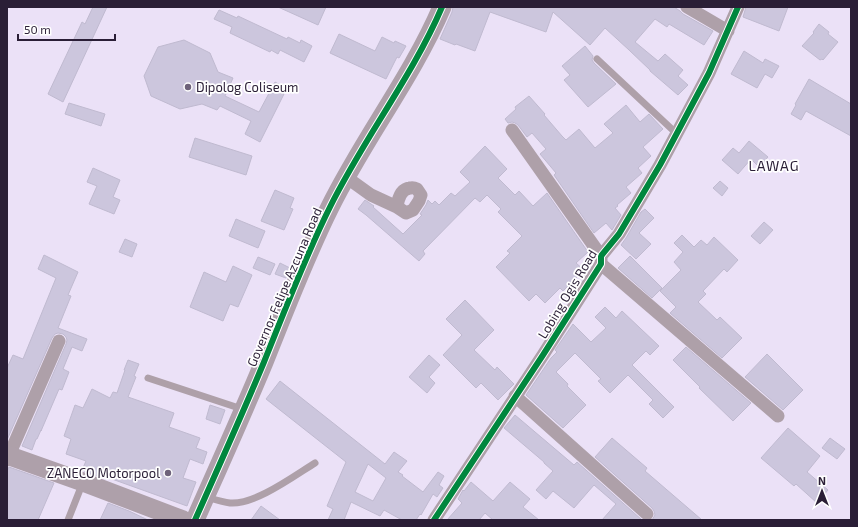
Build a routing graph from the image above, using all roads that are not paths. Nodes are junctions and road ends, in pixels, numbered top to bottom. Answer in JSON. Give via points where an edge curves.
{"nodes":[{"id":1,"x":442,"y":7,"type":"edge"},
{"id":2,"x":687,"y":7,"type":"edge"},
{"id":3,"x":738,"y":7,"type":"edge"},
{"id":4,"x":728,"y":30,"type":"junction"},
{"id":5,"x":597,"y":58,"type":"dead end"},
{"id":6,"x":512,"y":130,"type":"dead end"},
{"id":7,"x":677,"y":134,"type":"junction"},
{"id":8,"x":346,"y":177,"type":"junction"},
{"id":9,"x":397,"y":207,"type":"dead end"},
{"id":10,"x":601,"y":260,"type":"junction"},
{"id":11,"x":59,"y":341,"type":"dead end"},
{"id":12,"x":148,"y":378,"type":"dead end"},
{"id":13,"x":515,"y":396,"type":"junction"},
{"id":14,"x":244,"y":410,"type":"junction"},
{"id":15,"x":778,"y":416,"type":"dead end"},
{"id":16,"x":8,"y":457,"type":"edge"},
{"id":17,"x":315,"y":463,"type":"dead end"},
{"id":18,"x":83,"y":482,"type":"junction"},
{"id":19,"x":206,"y":496,"type":"junction"},
{"id":20,"x":647,"y":514,"type":"dead end"},
{"id":21,"x":68,"y":520,"type":"edge"},
{"id":22,"x":183,"y":520,"type":"edge"},
{"id":23,"x":195,"y":520,"type":"edge"},
{"id":24,"x":434,"y":520,"type":"edge"}],
"edges":[{"from":1,"to":8,"type":"street","name":"Governor Felipe Azcuna Road","via":[[413,66]]},
{"from":2,"to":4,"type":"street"},
{"from":3,"to":4,"type":"street","name":"Lobing Ogis Road"},
{"from":4,"to":7,"type":"street","name":"Lobing Ogis Road"},
{"from":5,"to":7,"type":"lane"},
{"from":6,"to":10,"type":"street"},
{"from":7,"to":10,"type":"street","name":"Lobing Ogis Road"},
{"from":8,"to":9,"type":"street","via":[[371,195]]},
{"from":8,"to":14,"type":"street","name":"Governor Felipe Azcuna Road","via":[[310,252]]},
{"from":10,"to":13,"type":"street","name":"Lobing Ogis Road"},
{"from":10,"to":15,"type":"street"},
{"from":11,"to":16,"type":"street"},
{"from":12,"to":14,"type":"lane"},
{"from":13,"to":20,"type":"street"},
{"from":13,"to":24,"type":"street","name":"Lobing Ogis Road"},
{"from":14,"to":19,"type":"street","name":"Governor Felipe Azcuna Road"},
{"from":16,"to":18,"type":"street"},
{"from":17,"to":19,"type":"lane","via":[[267,493],[252,499],[229,503]]},
{"from":18,"to":21,"type":"lane"},
{"from":18,"to":22,"type":"street"},
{"from":19,"to":23,"type":"street","name":"Governor Felipe Azcuna Road"}]}
